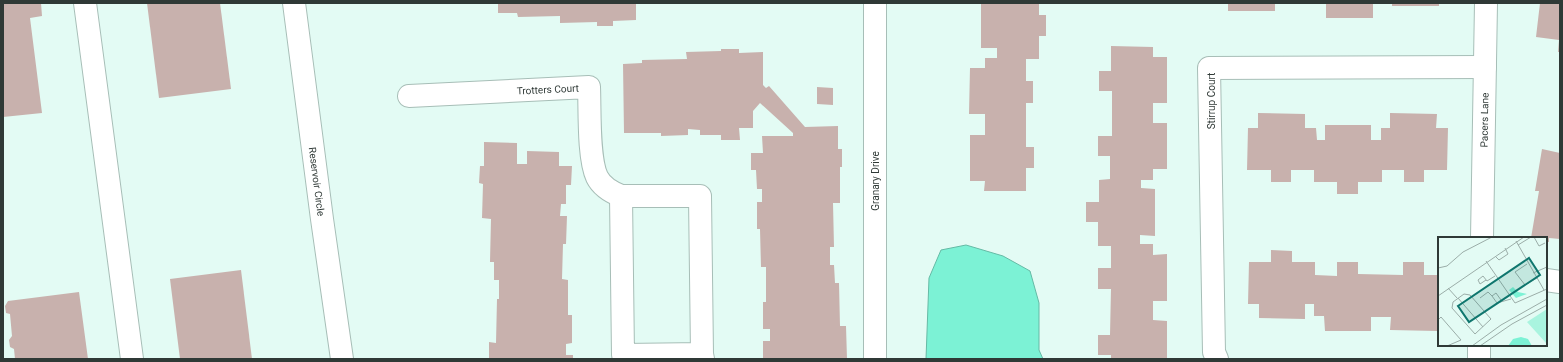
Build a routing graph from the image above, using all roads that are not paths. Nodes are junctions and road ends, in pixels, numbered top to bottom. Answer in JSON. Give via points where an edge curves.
{"nodes":[{"id":1,"x":84,"y":3,"type":"edge"},
{"id":2,"x":294,"y":3,"type":"edge"},
{"id":3,"x":875,"y":3,"type":"edge"},
{"id":4,"x":1486,"y":3,"type":"edge"},
{"id":5,"x":1485,"y":67,"type":"junction"},
{"id":6,"x":409,"y":96,"type":"dead end"},
{"id":7,"x":621,"y":196,"type":"junction"},
{"id":8,"x":1482,"y":237,"type":"edge"},
{"id":9,"x":1547,"y":280,"type":"edge"},
{"id":10,"x":1560,"y":282,"type":"edge"},
{"id":11,"x":1479,"y":346,"type":"edge"},
{"id":12,"x":702,"y":357,"type":"edge"},
{"id":13,"x":132,"y":359,"type":"edge"},
{"id":14,"x":342,"y":359,"type":"edge"},
{"id":15,"x":875,"y":359,"type":"edge"},
{"id":16,"x":1217,"y":359,"type":"edge"},
{"id":17,"x":1479,"y":359,"type":"edge"}],
"edges":[{"from":1,"to":13,"type":"street"},
{"from":2,"to":14,"type":"street","name":"Reservoir Circle"},
{"from":3,"to":15,"type":"street","name":"Granary Drive"},
{"from":4,"to":5,"type":"street","name":"Pacers Lane"},
{"from":5,"to":8,"type":"street","name":"Pacers Lane"},
{"from":5,"to":16,"type":"street","name":"Stirrup Court","via":[[1209,68],[1214,352]]},
{"from":6,"to":7,"type":"street","name":"Trotters Court","via":[[589,87],[593,163],[597,178],[606,189]]},
{"from":7,"to":12,"type":"street","name":"Trotters Court","via":[[623,355]]},
{"from":7,"to":12,"type":"street","name":"Trotters Court","via":[[700,196]]},
{"from":9,"to":10,"type":"street"},
{"from":11,"to":17,"type":"street"}]}
